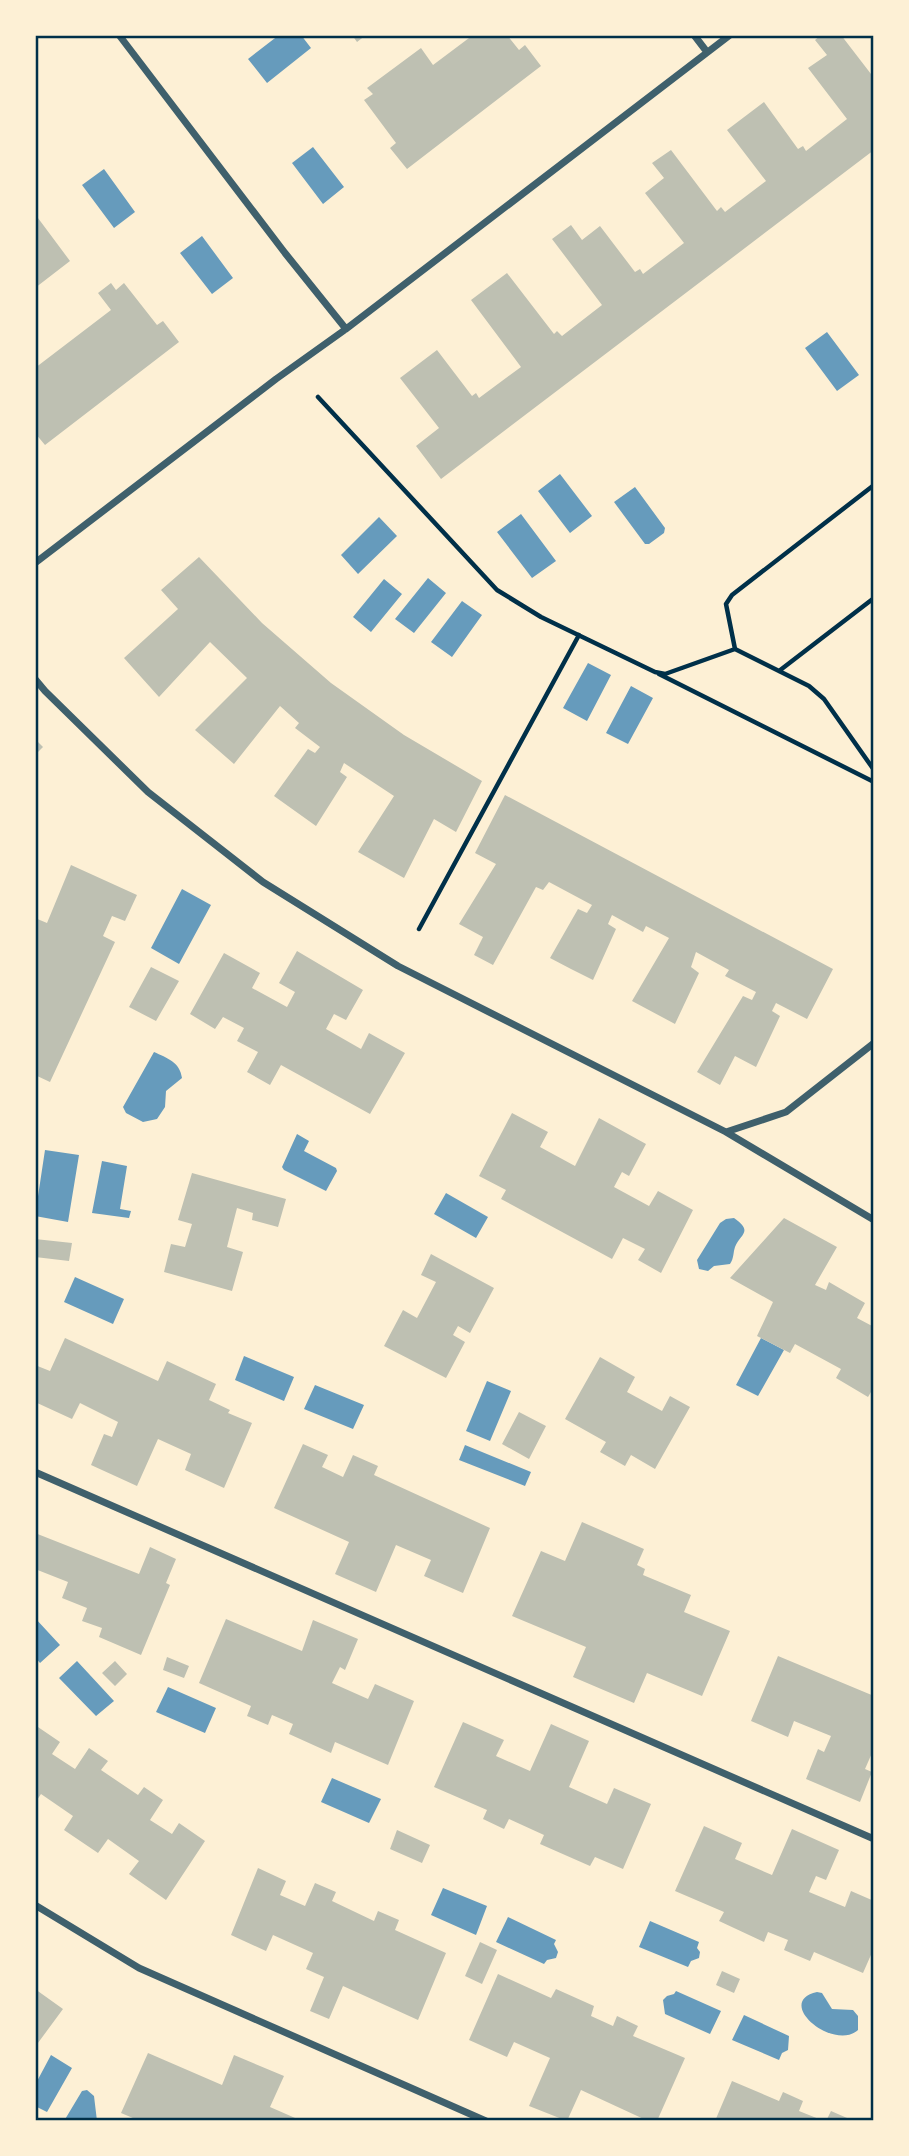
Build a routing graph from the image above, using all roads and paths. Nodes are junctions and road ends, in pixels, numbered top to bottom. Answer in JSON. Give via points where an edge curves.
{"nodes":[{"id":1,"x":119,"y":35,"type":"edge"},
{"id":2,"x":694,"y":35,"type":"edge"},
{"id":3,"x":730,"y":35,"type":"edge"},
{"id":4,"x":707,"y":52,"type":"junction"},
{"id":5,"x":346,"y":329,"type":"junction"},
{"id":6,"x":318,"y":397,"type":"dead end"},
{"id":7,"x":874,"y":485,"type":"edge"},
{"id":8,"x":35,"y":563,"type":"edge"},
{"id":9,"x":874,"y":598,"type":"edge"},
{"id":10,"x":579,"y":635,"type":"junction"},
{"id":11,"x":735,"y":649,"type":"junction"},
{"id":12,"x":779,"y":671,"type":"junction"},
{"id":13,"x":655,"y":673,"type":"junction"},
{"id":14,"x":35,"y":679,"type":"edge"},
{"id":15,"x":874,"y":770,"type":"edge"},
{"id":16,"x":874,"y":782,"type":"edge"},
{"id":17,"x":419,"y":929,"type":"dead end"},
{"id":18,"x":874,"y":1044,"type":"edge"},
{"id":19,"x":726,"y":1132,"type":"junction"},
{"id":20,"x":874,"y":1220,"type":"edge"},
{"id":21,"x":35,"y":1472,"type":"edge"},
{"id":22,"x":874,"y":1839,"type":"edge"},
{"id":23,"x":35,"y":1905,"type":"edge"},
{"id":24,"x":486,"y":2121,"type":"edge"}],
"edges":[{"from":1,"to":5,"type":"street"},
{"from":2,"to":4,"type":"street"},
{"from":3,"to":4,"type":"street"},
{"from":4,"to":5,"type":"street"},
{"from":5,"to":8,"type":"street"},
{"from":6,"to":10,"type":"path","via":[[497,590]]},
{"from":7,"to":11,"type":"path","via":[[732,595],[726,604]]},
{"from":9,"to":12,"type":"path"},
{"from":10,"to":13,"type":"path"},
{"from":10,"to":17,"type":"path"},
{"from":11,"to":12,"type":"path"},
{"from":11,"to":13,"type":"path","via":[[665,674]]},
{"from":12,"to":15,"type":"path","via":[[824,699]]},
{"from":13,"to":16,"type":"path"},
{"from":14,"to":19,"type":"street","via":[[148,792],[263,882],[398,966]]},
{"from":18,"to":19,"type":"street","via":[[786,1111]]},
{"from":19,"to":20,"type":"street"},
{"from":21,"to":22,"type":"street"},
{"from":23,"to":24,"type":"street","via":[[139,1968]]}]}
